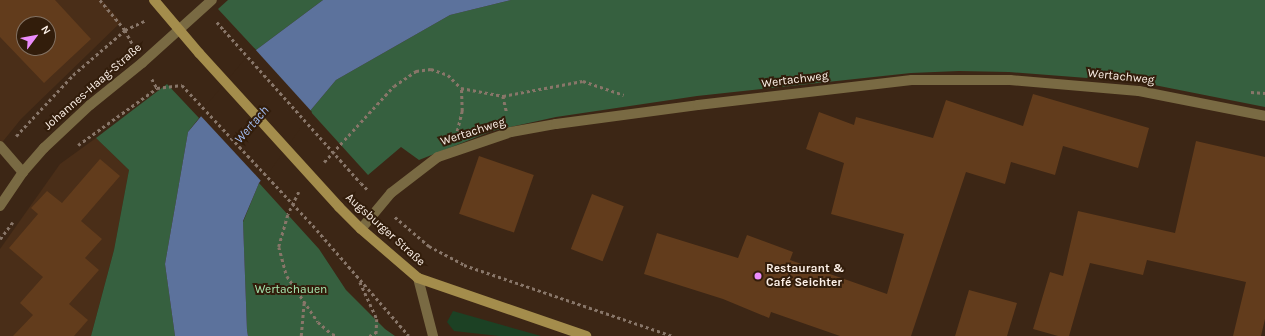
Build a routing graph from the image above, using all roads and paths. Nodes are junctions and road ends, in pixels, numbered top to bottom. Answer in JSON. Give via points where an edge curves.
{"nodes":[{"id":1,"x":154,"y":0,"type":"edge"},
{"id":2,"x":212,"y":0,"type":"edge"},
{"id":3,"x":125,"y":30,"type":"dead end"},
{"id":4,"x":178,"y":30,"type":"junction"},
{"id":5,"x":224,"y":30,"type":"dead end"},
{"id":6,"x":182,"y":85,"type":"dead end"},
{"id":7,"x":157,"y":88,"type":"dead end"},
{"id":8,"x":503,"y":96,"type":"dead end"},
{"id":9,"x":1265,"y":116,"type":"edge"},
{"id":10,"x":76,"y":147,"type":"dead end"},
{"id":11,"x":2,"y":148,"type":"edge"},
{"id":12,"x":438,"y":157,"type":"junction"},
{"id":13,"x":23,"y":172,"type":"junction"},
{"id":14,"x":361,"y":183,"type":"dead end"},
{"id":15,"x":381,"y":204,"type":"junction"},
{"id":16,"x":0,"y":206,"type":"edge"},
{"id":17,"x":13,"y":221,"type":"dead end"},
{"id":18,"x":361,"y":229,"type":"junction"},
{"id":19,"x":0,"y":239,"type":"edge"},
{"id":20,"x":358,"y":278,"type":"junction"},
{"id":21,"x":418,"y":278,"type":"junction"},
{"id":22,"x":304,"y":302,"type":"dead end"},
{"id":23,"x":375,"y":335,"type":"edge"},
{"id":24,"x":302,"y":336,"type":"edge"},
{"id":25,"x":369,"y":336,"type":"edge"},
{"id":26,"x":409,"y":336,"type":"edge"},
{"id":27,"x":433,"y":336,"type":"edge"},
{"id":28,"x":586,"y":336,"type":"edge"},
{"id":29,"x":673,"y":336,"type":"edge"}],
"edges":[{"from":1,"to":4,"type":"main road","name":"Augsburger Straße"},
{"from":2,"to":4,"type":"street","name":"Johannes-Haag-Straße"},
{"from":3,"to":11,"type":"path","via":[[73,75]]},
{"from":4,"to":13,"type":"street","name":"Johannes-Haag-Straße","via":[[90,105],[44,148]]},
{"from":4,"to":18,"type":"main road","name":"Augsburger Straße","bridge":true},
{"from":5,"to":14,"type":"path","bridge":true},
{"from":6,"to":20,"type":"path","bridge":true,"via":[[317,230]]},
{"from":7,"to":10,"type":"path"},
{"from":8,"to":12,"type":"path","via":[[461,88],[462,111],[455,136]]},
{"from":9,"to":12,"type":"street","name":"Wertachweg","via":[[1139,91],[1010,80],[912,80],[698,104],[556,124],[511,132]]},
{"from":11,"to":13,"type":"street"},
{"from":12,"to":15,"type":"street","name":"Wertachweg","via":[[391,193]]},
{"from":13,"to":16,"type":"street","name":"Johannes-Haag-Straße"},
{"from":15,"to":18,"type":"street","name":"Wertachweg"},
{"from":15,"to":29,"type":"path","via":[[429,246],[464,265]]},
{"from":17,"to":19,"type":"path"},
{"from":18,"to":21,"type":"main road","name":"Augsburger Straße"},
{"from":20,"to":23,"type":"path","via":[[378,319]]},
{"from":20,"to":26,"type":"path"},
{"from":21,"to":27,"type":"street"},
{"from":21,"to":28,"type":"main road","name":"Augsburger Straße"},
{"from":22,"to":24,"type":"path"},
{"from":23,"to":25,"type":"path"}]}
